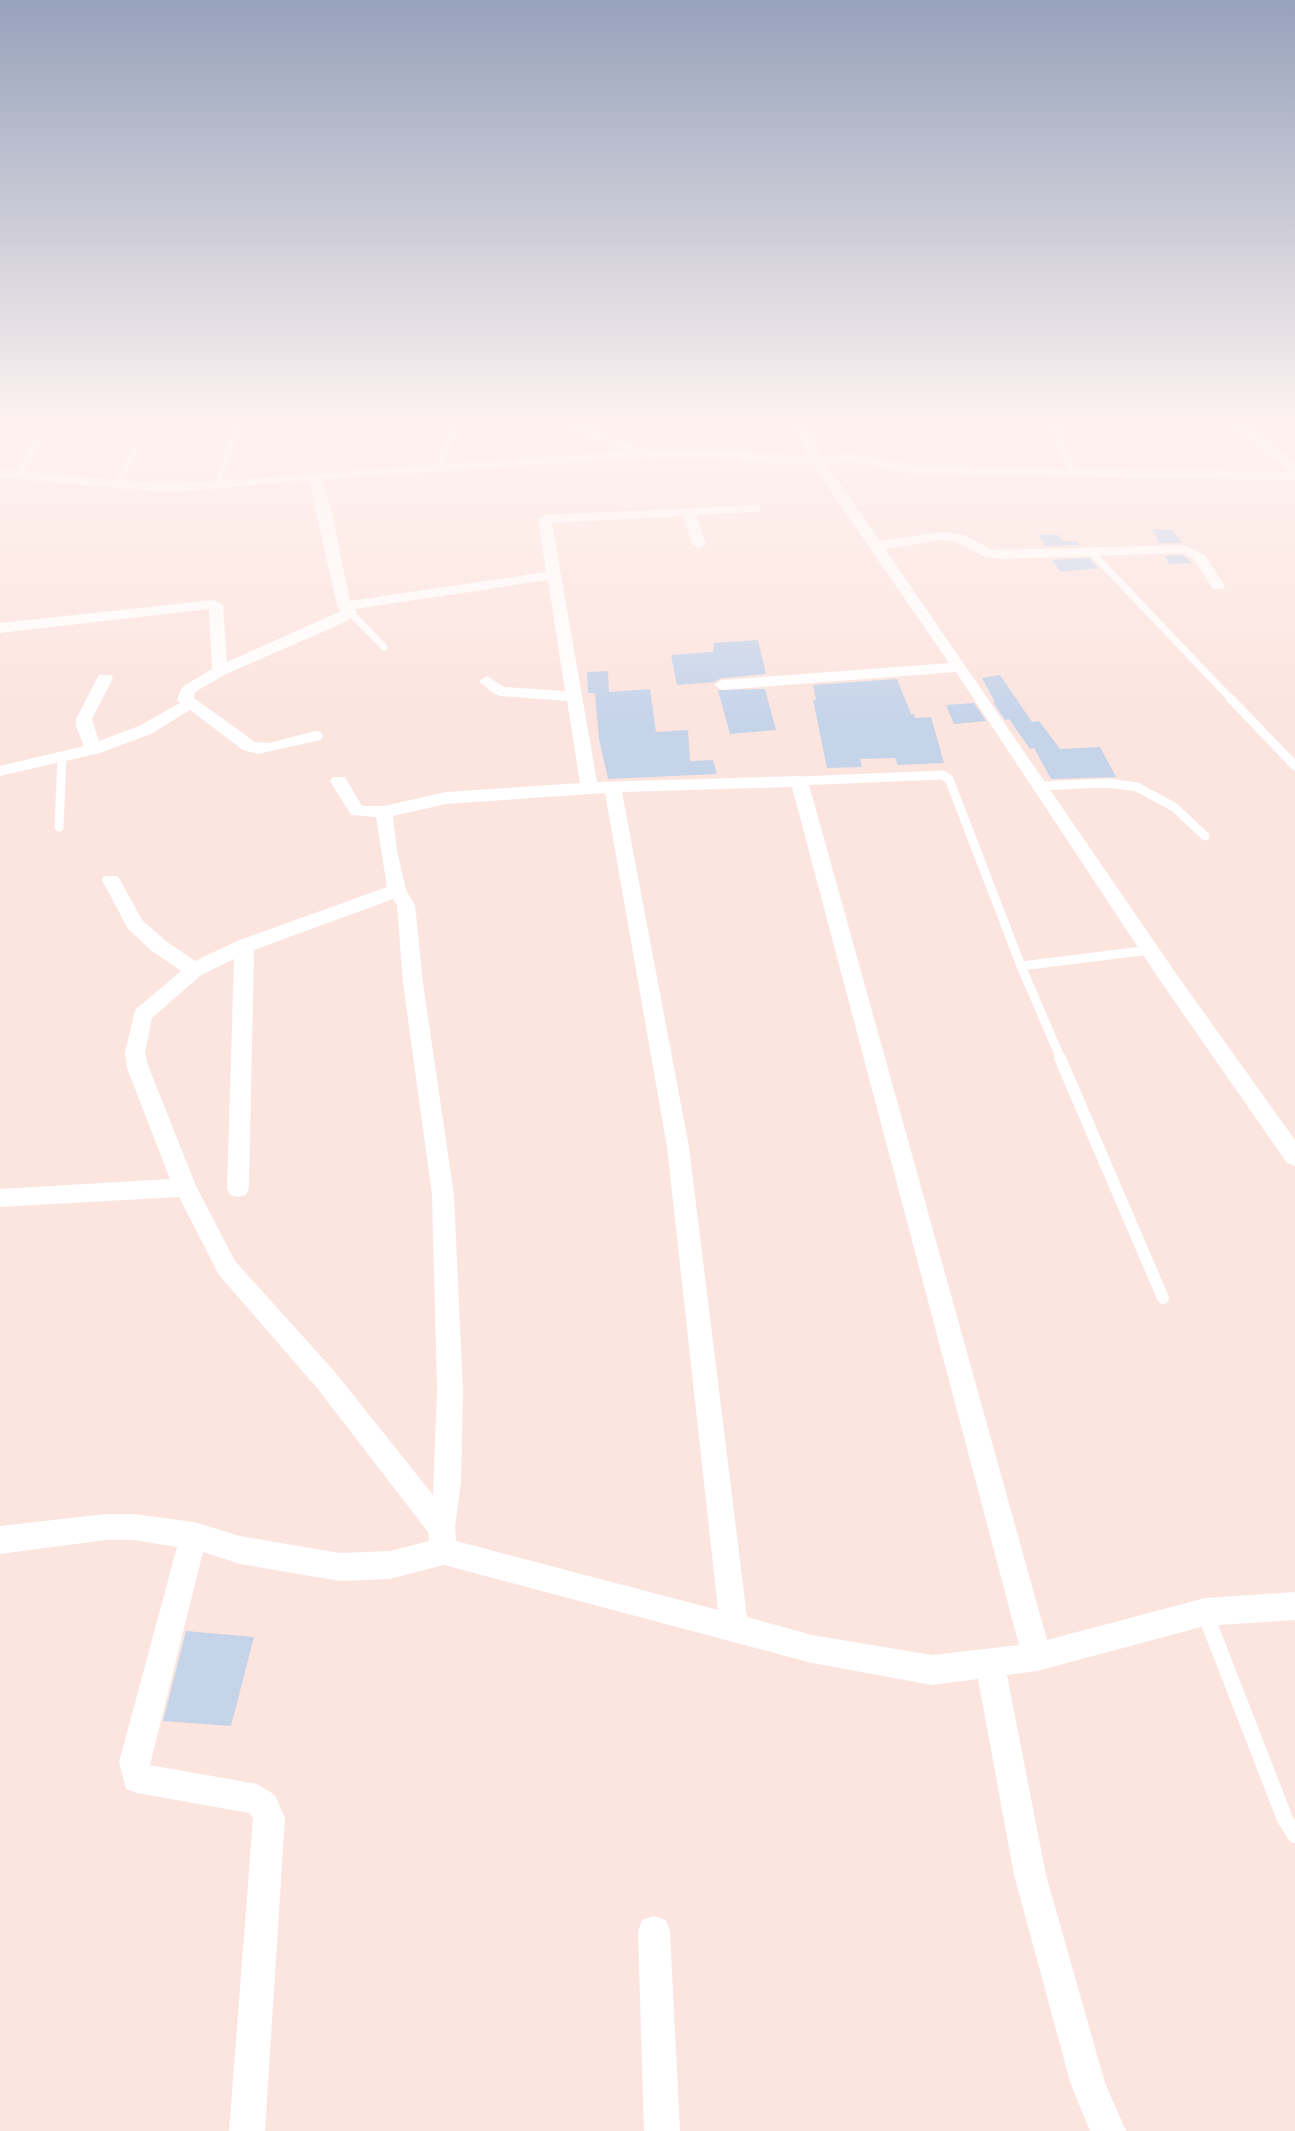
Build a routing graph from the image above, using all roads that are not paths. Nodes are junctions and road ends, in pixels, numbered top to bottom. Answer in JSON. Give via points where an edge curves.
{"nodes":[{"id":1,"x":327,"y":521,"type":"edge"},
{"id":2,"x":545,"y":521,"type":"edge"},
{"id":3,"x":692,"y":521,"type":"edge"},
{"id":4,"x":860,"y":521,"type":"edge"},
{"id":5,"x":699,"y":544,"type":"dead end"},
{"id":6,"x":878,"y":546,"type":"junction"},
{"id":7,"x":1091,"y":552,"type":"junction"},
{"id":8,"x":553,"y":575,"type":"junction"},
{"id":9,"x":1218,"y":586,"type":"dead end"},
{"id":10,"x":347,"y":609,"type":"junction"},
{"id":11,"x":0,"y":628,"type":"edge"},
{"id":12,"x":384,"y":647,"type":"dead end"},
{"id":13,"x":960,"y":667,"type":"junction"},
{"id":14,"x":220,"y":671,"type":"junction"},
{"id":15,"x":105,"y":678,"type":"dead end"},
{"id":16,"x":487,"y":681,"type":"dead end"},
{"id":17,"x":722,"y":684,"type":"dead end"},
{"id":18,"x":575,"y":697,"type":"junction"},
{"id":19,"x":189,"y":704,"type":"junction"},
{"id":20,"x":315,"y":736,"type":"dead end"},
{"id":21,"x":94,"y":749,"type":"junction"},
{"id":22,"x":62,"y":758,"type":"junction"},
{"id":23,"x":1295,"y":766,"type":"edge"},
{"id":24,"x":0,"y":771,"type":"edge"},
{"id":25,"x":339,"y":781,"type":"dead end"},
{"id":26,"x":799,"y":781,"type":"junction"},
{"id":27,"x":1039,"y":786,"type":"junction"},
{"id":28,"x":589,"y":788,"type":"junction"},
{"id":29,"x":613,"y":788,"type":"junction"},
{"id":30,"x":384,"y":812,"type":"junction"},
{"id":31,"x":59,"y":827,"type":"dead end"},
{"id":32,"x":1205,"y":836,"type":"dead end"},
{"id":33,"x":111,"y":880,"type":"dead end"},
{"id":34,"x":397,"y":890,"type":"junction"},
{"id":35,"x":244,"y":946,"type":"junction"},
{"id":36,"x":1150,"y":950,"type":"junction"},
{"id":37,"x":1021,"y":966,"type":"junction"},
{"id":38,"x":194,"y":970,"type":"junction"},
{"id":39,"x":1295,"y":1157,"type":"edge"},
{"id":40,"x":185,"y":1187,"type":"junction"},
{"id":41,"x":238,"y":1188,"type":"dead end"},
{"id":42,"x":0,"y":1198,"type":"edge"},
{"id":43,"x":1163,"y":1298,"type":"dead end"},
{"id":44,"x":194,"y":1536,"type":"junction"},
{"id":45,"x":442,"y":1539,"type":"junction"},
{"id":46,"x":0,"y":1540,"type":"edge"},
{"id":47,"x":1295,"y":1606,"type":"edge"},
{"id":48,"x":1205,"y":1612,"type":"junction"},
{"id":49,"x":734,"y":1629,"type":"junction"},
{"id":50,"x":1037,"y":1657,"type":"junction"},
{"id":51,"x":990,"y":1665,"type":"junction"},
{"id":52,"x":1295,"y":1836,"type":"edge"},
{"id":53,"x":654,"y":1932,"type":"dead end"},
{"id":54,"x":247,"y":2131,"type":"edge"},
{"id":55,"x":662,"y":2131,"type":"edge"},
{"id":56,"x":1108,"y":2131,"type":"edge"}],
"edges":[{"from":1,"to":10,"type":"street"},
{"from":2,"to":8,"type":"street"},
{"from":3,"to":5,"type":"street"},
{"from":4,"to":6,"type":"street"},
{"from":6,"to":7,"type":"street","via":[[942,536],[960,538],[990,554]]},
{"from":6,"to":13,"type":"street"},
{"from":7,"to":9,"type":"street","via":[[1194,551]]},
{"from":7,"to":23,"type":"lane"},
{"from":8,"to":10,"type":"street"},
{"from":8,"to":18,"type":"street"},
{"from":10,"to":12,"type":"lane"},
{"from":10,"to":14,"type":"street","via":[[338,620]]},
{"from":11,"to":14,"type":"street","via":[[214,604]]},
{"from":13,"to":17,"type":"street"},
{"from":13,"to":27,"type":"street"},
{"from":14,"to":19,"type":"street","via":[[188,690],[185,699]]},
{"from":15,"to":21,"type":"street","via":[[84,719]]},
{"from":16,"to":18,"type":"street","via":[[500,691]]},
{"from":18,"to":28,"type":"street"},
{"from":19,"to":20,"type":"street","via":[[258,749]]},
{"from":19,"to":21,"type":"street","via":[[145,729]]},
{"from":21,"to":22,"type":"street"},
{"from":22,"to":24,"type":"street"},
{"from":22,"to":31,"type":"lane"},
{"from":25,"to":30,"type":"street","via":[[357,811]]},
{"from":26,"to":29,"type":"street"},
{"from":26,"to":37,"type":"lane","via":[[946,776]]},
{"from":26,"to":50,"type":"street"},
{"from":27,"to":32,"type":"lane","via":[[1108,783],[1137,787],[1174,807]]},
{"from":27,"to":36,"type":"street"},
{"from":28,"to":29,"type":"street"},
{"from":28,"to":30,"type":"street","via":[[446,798]]},
{"from":29,"to":49,"type":"street","via":[[678,1147]]},
{"from":30,"to":34,"type":"street"},
{"from":33,"to":38,"type":"street","via":[[135,924]]},
{"from":34,"to":35,"type":"street"},
{"from":34,"to":45,"type":"street","via":[[406,905],[443,1195],[450,1391]]},
{"from":35,"to":38,"type":"street"},
{"from":35,"to":41,"type":"street"},
{"from":36,"to":37,"type":"lane"},
{"from":36,"to":39,"type":"street"},
{"from":37,"to":43,"type":"lane"},
{"from":38,"to":40,"type":"street","via":[[142,1015],[135,1053]]},
{"from":40,"to":42,"type":"street"},
{"from":40,"to":45,"type":"street","via":[[226,1268],[326,1380]]},
{"from":44,"to":45,"type":"street","via":[[240,1550],[340,1568],[390,1565]]},
{"from":44,"to":46,"type":"street","via":[[106,1527]]},
{"from":44,"to":54,"type":"street","via":[[134,1762],[137,1778],[257,1799],[269,1818]]},
{"from":45,"to":49,"type":"street"},
{"from":47,"to":48,"type":"street"},
{"from":48,"to":50,"type":"street"},
{"from":48,"to":52,"type":"lane"},
{"from":49,"to":51,"type":"street","via":[[885,1664],[932,1670]]},
{"from":50,"to":51,"type":"street"},
{"from":51,"to":56,"type":"street","via":[[1030,1875],[1088,2085]]},
{"from":53,"to":55,"type":"street"}]}
